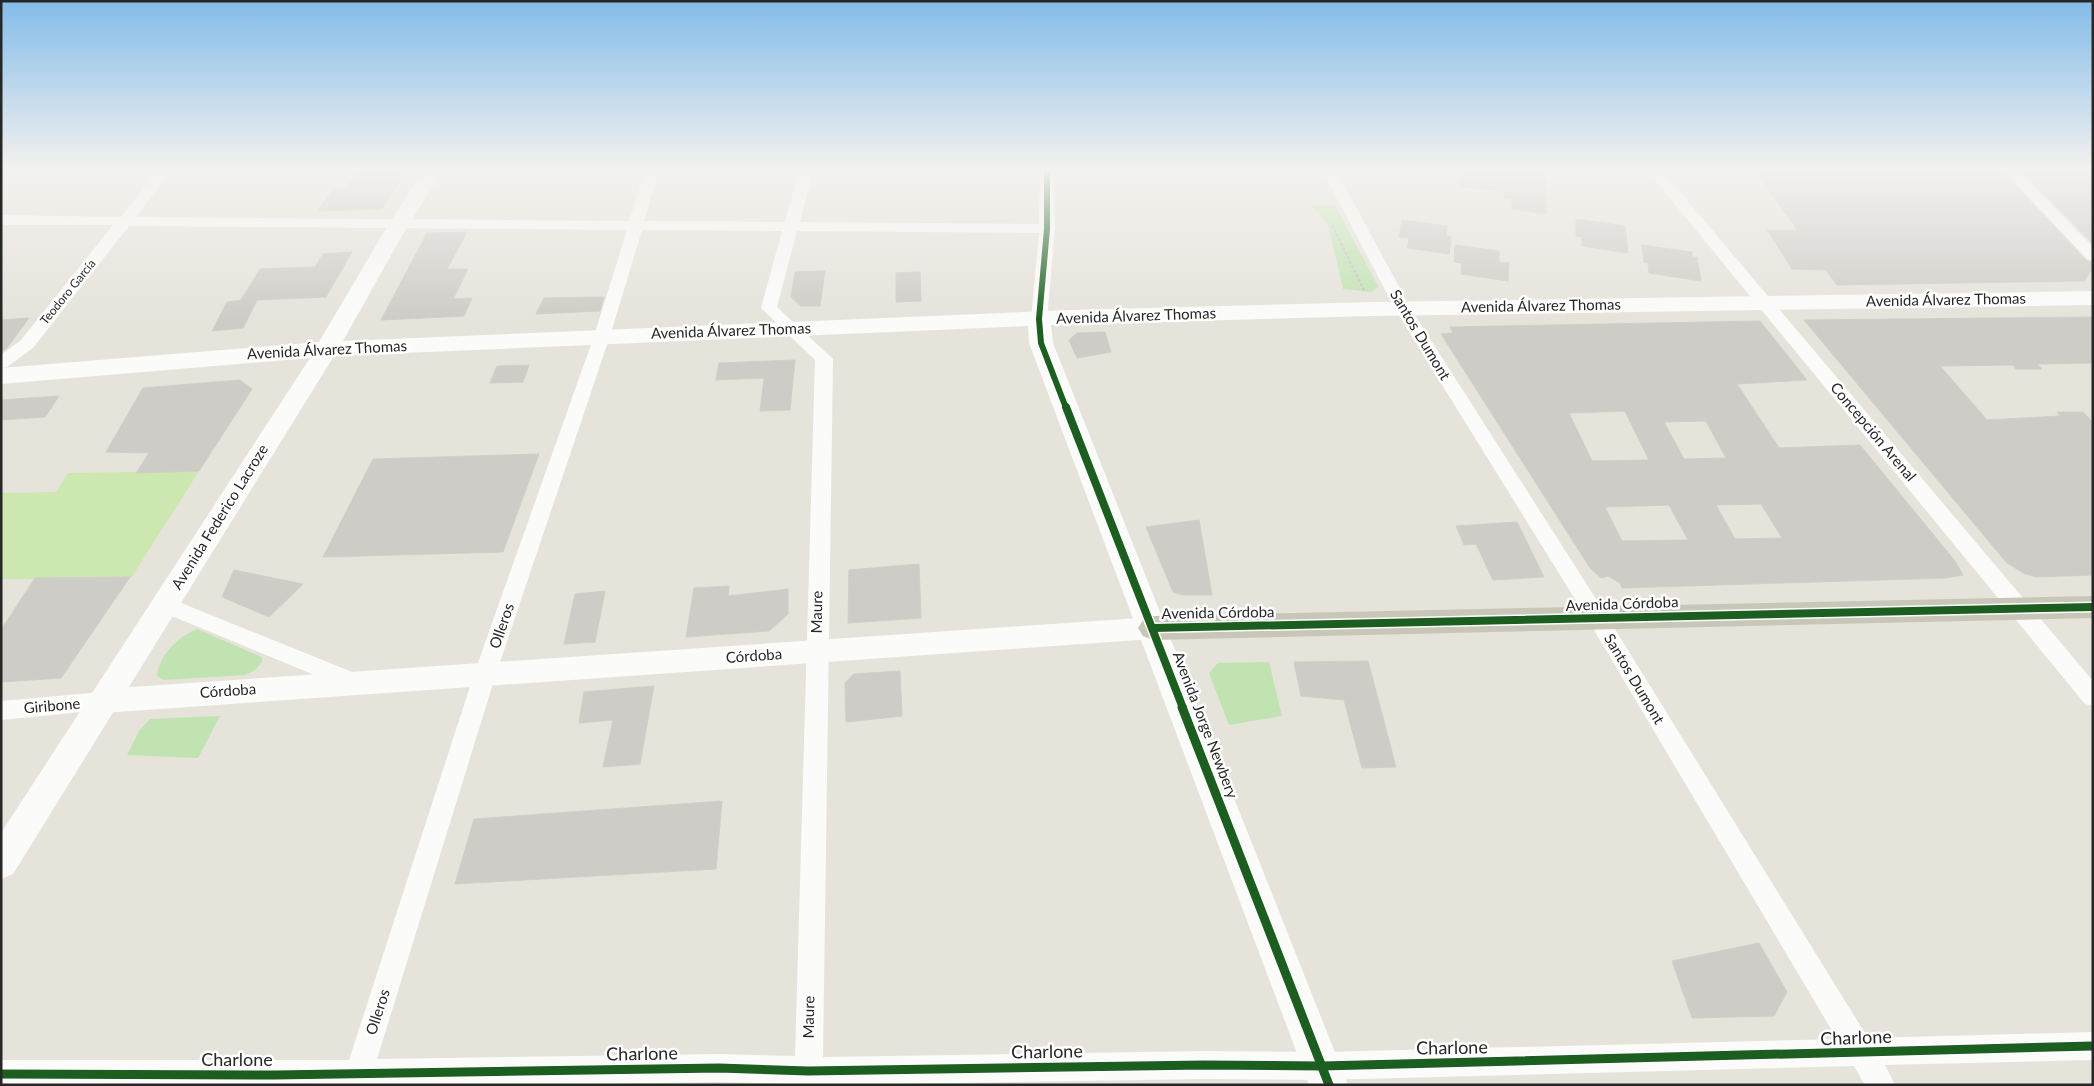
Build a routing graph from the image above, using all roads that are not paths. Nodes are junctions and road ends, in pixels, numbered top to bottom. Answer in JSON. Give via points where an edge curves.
{"nodes":[{"id":1,"x":402,"y":219,"type":"edge"},
{"id":2,"x":638,"y":219,"type":"edge"},
{"id":3,"x":792,"y":219,"type":"edge"},
{"id":4,"x":1047,"y":219,"type":"edge"},
{"id":5,"x":1355,"y":219,"type":"edge"},
{"id":6,"x":1695,"y":219,"type":"edge"},
{"id":7,"x":2057,"y":219,"type":"edge"},
{"id":8,"x":1,"y":220,"type":"edge"},
{"id":9,"x":126,"y":221,"type":"junction"},
{"id":10,"x":398,"y":225,"type":"junction"},
{"id":11,"x":790,"y":226,"type":"junction"},
{"id":12,"x":636,"y":227,"type":"junction"},
{"id":13,"x":1047,"y":230,"type":"junction"},
{"id":14,"x":2093,"y":256,"type":"edge"},
{"id":15,"x":2093,"y":298,"type":"edge"},
{"id":16,"x":1766,"y":303,"type":"junction"},
{"id":17,"x":1403,"y":308,"type":"junction"},
{"id":18,"x":1039,"y":319,"type":"junction"},
{"id":19,"x":790,"y":329,"type":"junction"},
{"id":20,"x":602,"y":336,"type":"junction"},
{"id":21,"x":327,"y":349,"type":"junction"},
{"id":22,"x":1,"y":363,"type":"edge"},
{"id":23,"x":1,"y":376,"type":"edge"},
{"id":24,"x":164,"y":604,"type":"junction"},
{"id":25,"x":2093,"y":607,"type":"edge"},
{"id":26,"x":2019,"y":608,"type":"junction"},
{"id":27,"x":1598,"y":619,"type":"junction"},
{"id":28,"x":1153,"y":628,"type":"junction"},
{"id":29,"x":816,"y":652,"type":"junction"},
{"id":30,"x":485,"y":674,"type":"junction"},
{"id":31,"x":354,"y":682,"type":"junction"},
{"id":32,"x":2093,"y":697,"type":"edge"},
{"id":33,"x":102,"y":701,"type":"junction"},
{"id":34,"x":1,"y":711,"type":"edge"},
{"id":35,"x":1,"y":863,"type":"edge"},
{"id":36,"x":2093,"y":1046,"type":"edge"},
{"id":37,"x":1861,"y":1053,"type":"junction"},
{"id":38,"x":1,"y":1074,"type":"edge"},
{"id":39,"x":1326,"y":1076,"type":"edge"},
{"id":40,"x":808,"y":1078,"type":"edge"},
{"id":41,"x":357,"y":1079,"type":"edge"},
{"id":42,"x":1880,"y":1085,"type":"edge"}],
"edges":[{"from":1,"to":10,"type":"main road","name":"Avenida Federico Lacroze"},
{"from":2,"to":12,"type":"street","name":"Olleros"},
{"from":3,"to":11,"type":"street","name":"Maure"},
{"from":4,"to":13,"type":"street"},
{"from":5,"to":17,"type":"street","name":"Santos Dumont"},
{"from":6,"to":16,"type":"street","name":"Concepción Arenal"},
{"from":7,"to":14,"type":"street"},
{"from":8,"to":9,"type":"street"},
{"from":9,"to":10,"type":"street"},
{"from":9,"to":22,"type":"street","name":"Teodoro García","via":[[27,344]]},
{"from":10,"to":12,"type":"street"},
{"from":10,"to":21,"type":"main road","name":"Avenida Federico Lacroze"},
{"from":11,"to":12,"type":"street"},
{"from":11,"to":13,"type":"street"},
{"from":11,"to":19,"type":"street","name":"Maure","via":[[768,308]]},
{"from":12,"to":20,"type":"street","name":"Olleros"},
{"from":13,"to":18,"type":"street"},
{"from":15,"to":16,"type":"main road","name":"Avenida Álvarez Thomas"},
{"from":16,"to":17,"type":"main road","name":"Avenida Álvarez Thomas"},
{"from":16,"to":26,"type":"street","name":"Concepción Arenal"},
{"from":17,"to":18,"type":"main road","name":"Avenida Álvarez Thomas"},
{"from":17,"to":27,"type":"street","name":"Santos Dumont"},
{"from":18,"to":19,"type":"main road","name":"Avenida Álvarez Thomas"},
{"from":18,"to":28,"type":"main road","name":"Avenida Jorge Newbery","via":[[1040,343]]},
{"from":19,"to":20,"type":"main road","name":"Avenida Álvarez Thomas"},
{"from":19,"to":29,"type":"street","name":"Maure","via":[[824,359]]},
{"from":20,"to":21,"type":"main road","name":"Avenida Álvarez Thomas"},
{"from":20,"to":30,"type":"street","name":"Olleros"},
{"from":21,"to":23,"type":"main road","name":"Avenida Álvarez Thomas"},
{"from":21,"to":24,"type":"main road","name":"Avenida Federico Lacroze"},
{"from":24,"to":31,"type":"street","name":"Córdoba"},
{"from":24,"to":33,"type":"main road","name":"Avenida Federico Lacroze"},
{"from":25,"to":26,"type":"main road","name":"Avenida Córdoba"},
{"from":26,"to":27,"type":"main road","name":"Avenida Córdoba"},
{"from":26,"to":32,"type":"street","name":"Concepción Arenal"},
{"from":27,"to":28,"type":"main road","name":"Avenida Córdoba"},
{"from":27,"to":37,"type":"street","name":"Santos Dumont"},
{"from":28,"to":29,"type":"street","name":"Córdoba"},
{"from":28,"to":39,"type":"main road","name":"Avenida Jorge Newbery"},
{"from":29,"to":30,"type":"street","name":"Córdoba"},
{"from":29,"to":40,"type":"street","name":"Maure"},
{"from":30,"to":31,"type":"street","name":"Córdoba"},
{"from":30,"to":41,"type":"street","name":"Olleros"},
{"from":31,"to":33,"type":"street","name":"Córdoba"},
{"from":33,"to":34,"type":"street","name":"Giribone"},
{"from":33,"to":35,"type":"main road","name":"Avenida Federico Lacroze"},
{"from":36,"to":37,"type":"street","name":"Charlone"},
{"from":37,"to":39,"type":"street","name":"Charlone"},
{"from":37,"to":42,"type":"street","name":"Santos Dumont"},
{"from":38,"to":41,"type":"street","name":"Charlone"},
{"from":39,"to":40,"type":"street","name":"Charlone","via":[[1204,1065]]},
{"from":40,"to":41,"type":"street","name":"Charlone","via":[[719,1068]]}]}
